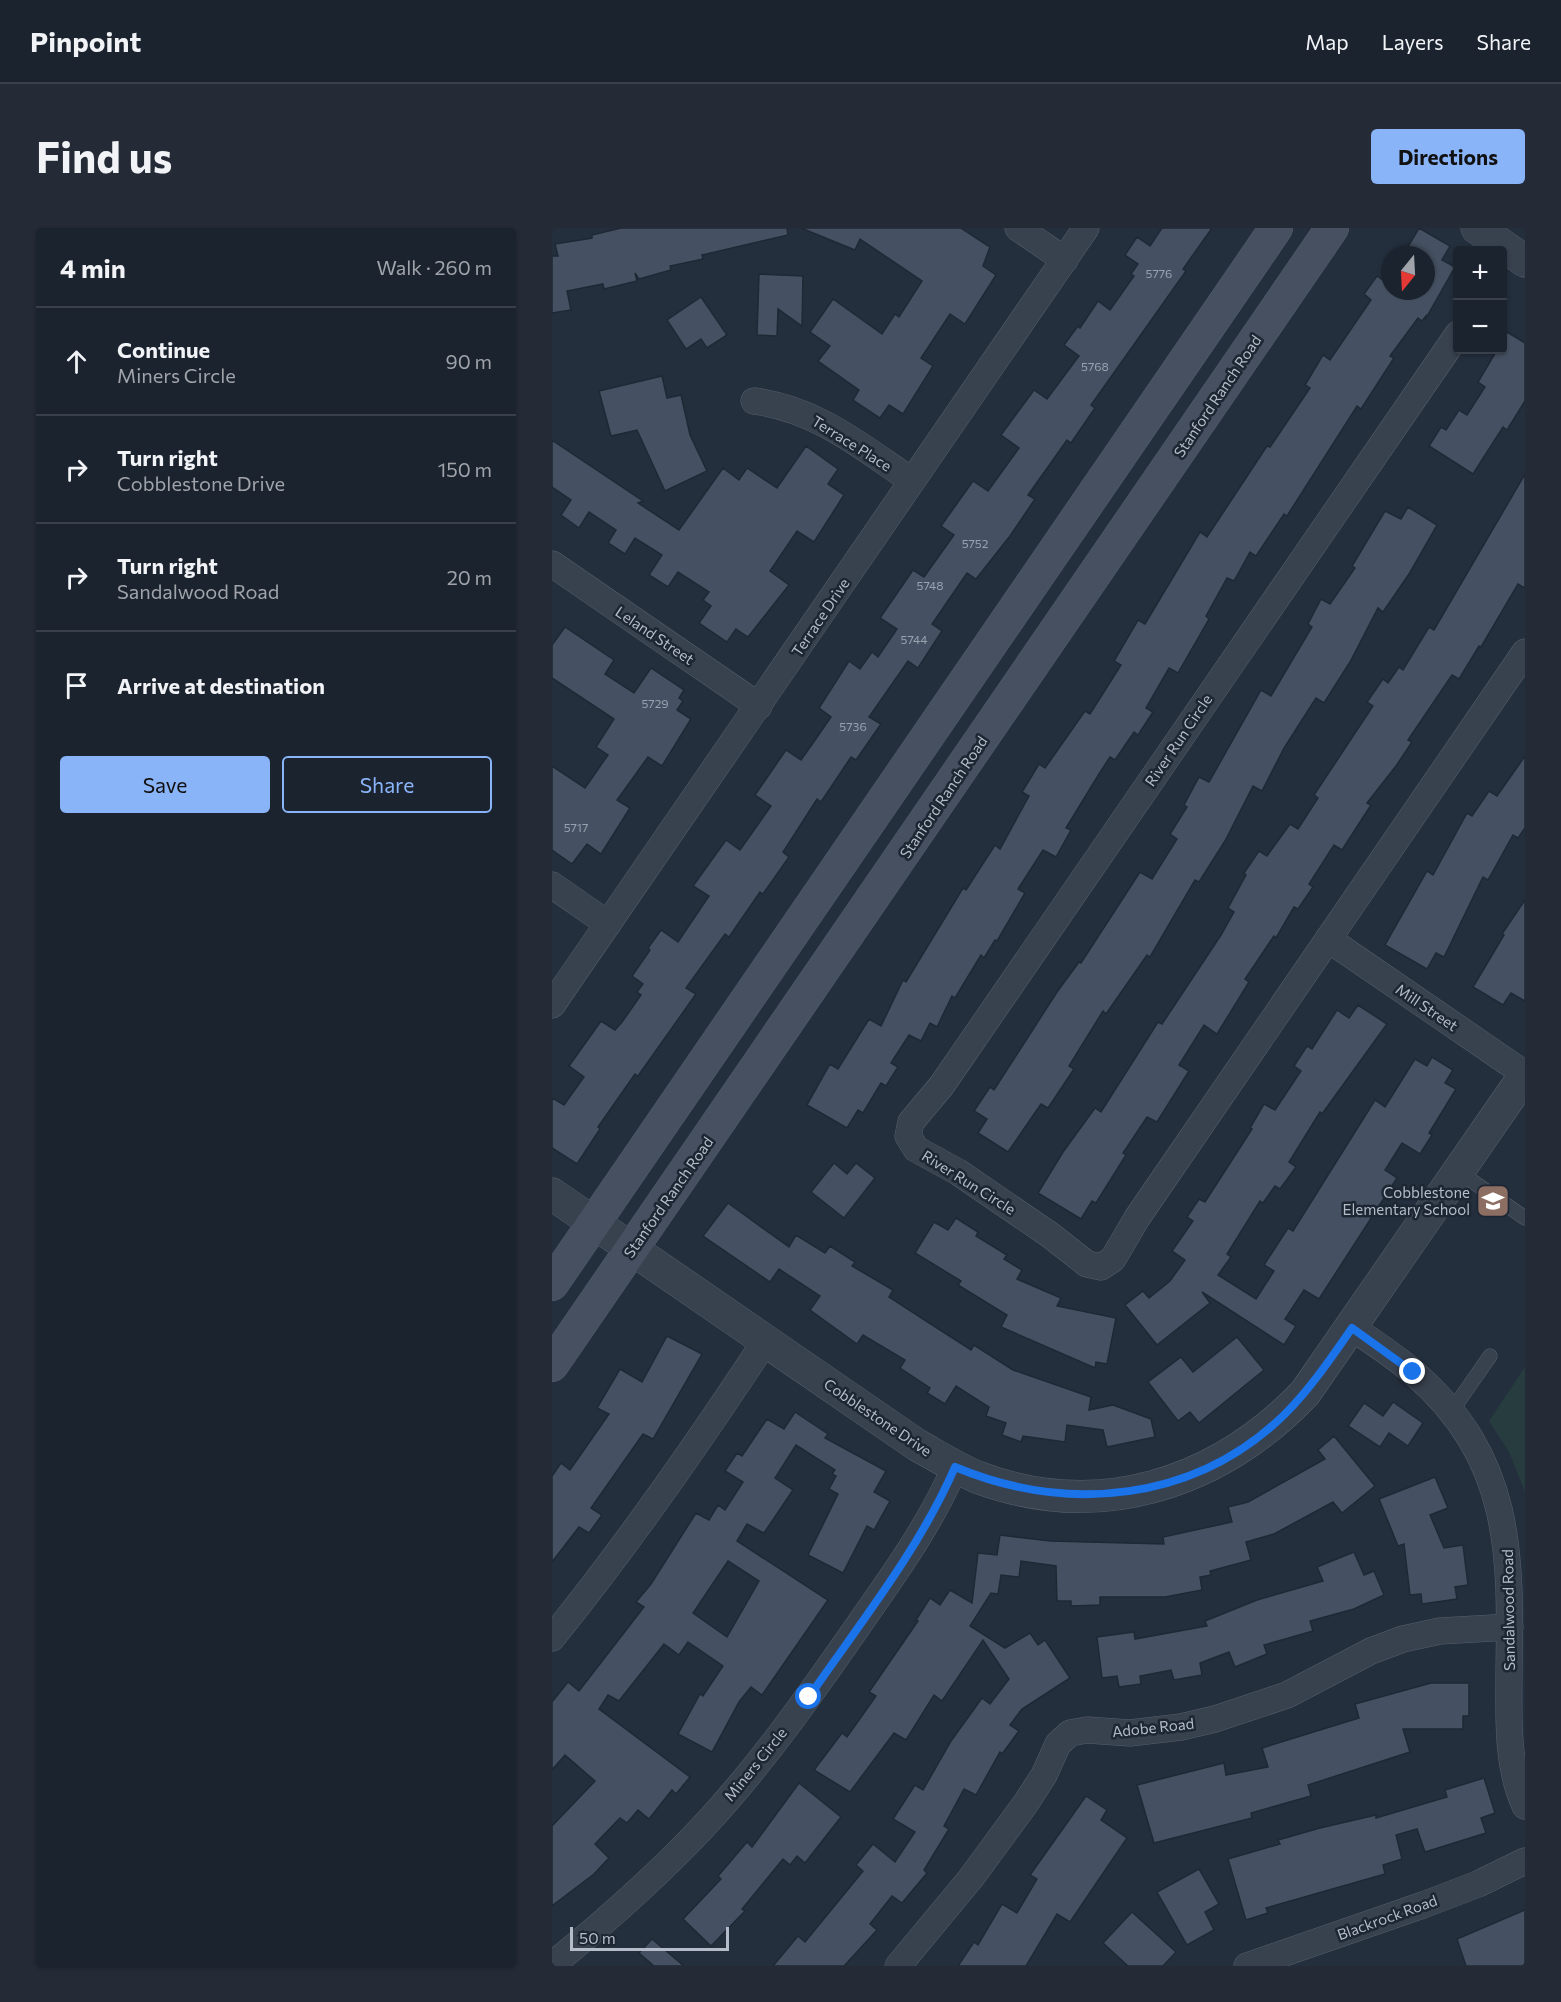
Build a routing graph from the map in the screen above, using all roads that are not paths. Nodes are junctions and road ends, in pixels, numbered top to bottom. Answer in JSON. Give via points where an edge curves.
{"nodes":[{"id":1,"x":1018,"y":228,"type":"edge"},
{"id":2,"x":1086,"y":228,"type":"edge"},
{"id":3,"x":1276,"y":228,"type":"edge"},
{"id":4,"x":1332,"y":228,"type":"edge"},
{"id":5,"x":1478,"y":228,"type":"edge"},
{"id":6,"x":1065,"y":260,"type":"junction"},
{"id":7,"x":1514,"y":260,"type":"edge"},
{"id":8,"x":1453,"y":341,"type":"edge"},
{"id":9,"x":754,"y":401,"type":"dead end"},
{"id":10,"x":912,"y":481,"type":"junction"},
{"id":11,"x":552,"y":564,"type":"edge"},
{"id":12,"x":1525,"y":652,"type":"edge"},
{"id":13,"x":759,"y":706,"type":"junction"},
{"id":14,"x":552,"y":885,"type":"edge"},
{"id":15,"x":608,"y":924,"type":"junction"},
{"id":16,"x":1328,"y":939,"type":"junction"},
{"id":17,"x":552,"y":1005,"type":"edge"},
{"id":18,"x":1525,"y":1075,"type":"edge"},
{"id":19,"x":1459,"y":1172,"type":"junction"},
{"id":20,"x":552,"y":1194,"type":"edge"},
{"id":21,"x":1521,"y":1216,"type":"edge"},
{"id":22,"x":594,"y":1222,"type":"junction"},
{"id":23,"x":632,"y":1249,"type":"junction"},
{"id":24,"x":552,"y":1284,"type":"edge"},
{"id":25,"x":1352,"y":1328,"type":"junction"},
{"id":26,"x":766,"y":1340,"type":"junction"},
{"id":27,"x":1490,"y":1356,"type":"dead end"},
{"id":28,"x":552,"y":1365,"type":"edge"},
{"id":29,"x":1451,"y":1412,"type":"junction"},
{"id":30,"x":955,"y":1467,"type":"junction"},
{"id":31,"x":1510,"y":1627,"type":"junction"},
{"id":32,"x":552,"y":1638,"type":"edge"},
{"id":33,"x":1525,"y":1806,"type":"edge"},
{"id":34,"x":1525,"y":1861,"type":"edge"},
{"id":35,"x":569,"y":1960,"type":"edge"},
{"id":36,"x":898,"y":1966,"type":"edge"},
{"id":37,"x":1247,"y":1966,"type":"edge"}],
"edges":[{"from":1,"to":6,"type":"street"},
{"from":2,"to":6,"type":"street","name":"Terrace Drive"},
{"from":3,"to":22,"type":"main road"},
{"from":4,"to":23,"type":"main road","name":"Stanford Ranch Road"},
{"from":5,"to":7,"type":"street"},
{"from":6,"to":10,"type":"street","name":"Terrace Drive"},
{"from":8,"to":16,"type":"street","name":"River Run Circle","via":[[942,1085],[911,1122],[908,1136],[916,1149],[958,1172],[1087,1264],[1101,1267],[1113,1259]]},
{"from":9,"to":10,"type":"street","name":"Terrace Place","via":[[779,405],[826,422]]},
{"from":10,"to":13,"type":"street","name":"Terrace Drive"},
{"from":11,"to":13,"type":"street","name":"Leland Street"},
{"from":12,"to":16,"type":"street","name":"River Run Circle"},
{"from":13,"to":15,"type":"street","name":"Terrace Drive"},
{"from":14,"to":15,"type":"street"},
{"from":15,"to":17,"type":"street","name":"Terrace Drive"},
{"from":16,"to":18,"type":"street","name":"Mill Street"},
{"from":18,"to":19,"type":"street","name":"Cobblestone Drive"},
{"from":19,"to":21,"type":"lane"},
{"from":19,"to":25,"type":"street","name":"Cobblestone Drive"},
{"from":20,"to":22,"type":"street","name":"Cobblestone Drive"},
{"from":22,"to":23,"type":"street","name":"Cobblestone Drive"},
{"from":22,"to":24,"type":"main road"},
{"from":23,"to":26,"type":"street","name":"Cobblestone Drive"},
{"from":23,"to":28,"type":"main road","name":"Stanford Ranch Road"},
{"from":25,"to":29,"type":"street","name":"Sandalwood Road","via":[[1413,1372]]},
{"from":25,"to":30,"type":"street","name":"Cobblestone Drive","via":[[1284,1415],[1238,1451],[1170,1482],[1096,1496],[1054,1494],[1017,1488]]},
{"from":26,"to":30,"type":"street","name":"Cobblestone Drive"},
{"from":26,"to":32,"type":"street","via":[[600,1578]]},
{"from":27,"to":29,"type":"lane"},
{"from":29,"to":31,"type":"street","name":"Sandalwood Road","via":[[1478,1451],[1500,1509],[1510,1570]]},
{"from":30,"to":35,"type":"street","name":"Miners Circle","via":[[910,1550],[771,1746],[703,1827]]},
{"from":31,"to":33,"type":"street","name":"Sandalwood Road","via":[[1510,1748]]},
{"from":31,"to":36,"type":"street","name":"Adobe Road","via":[[1440,1631],[1403,1639],[1371,1651],[1287,1695],[1215,1719],[1130,1732],[1070,1732],[1058,1744],[1026,1803],[971,1878]]},
{"from":34,"to":37,"type":"street","name":"Blackrock Road","via":[[1423,1905]]}]}
